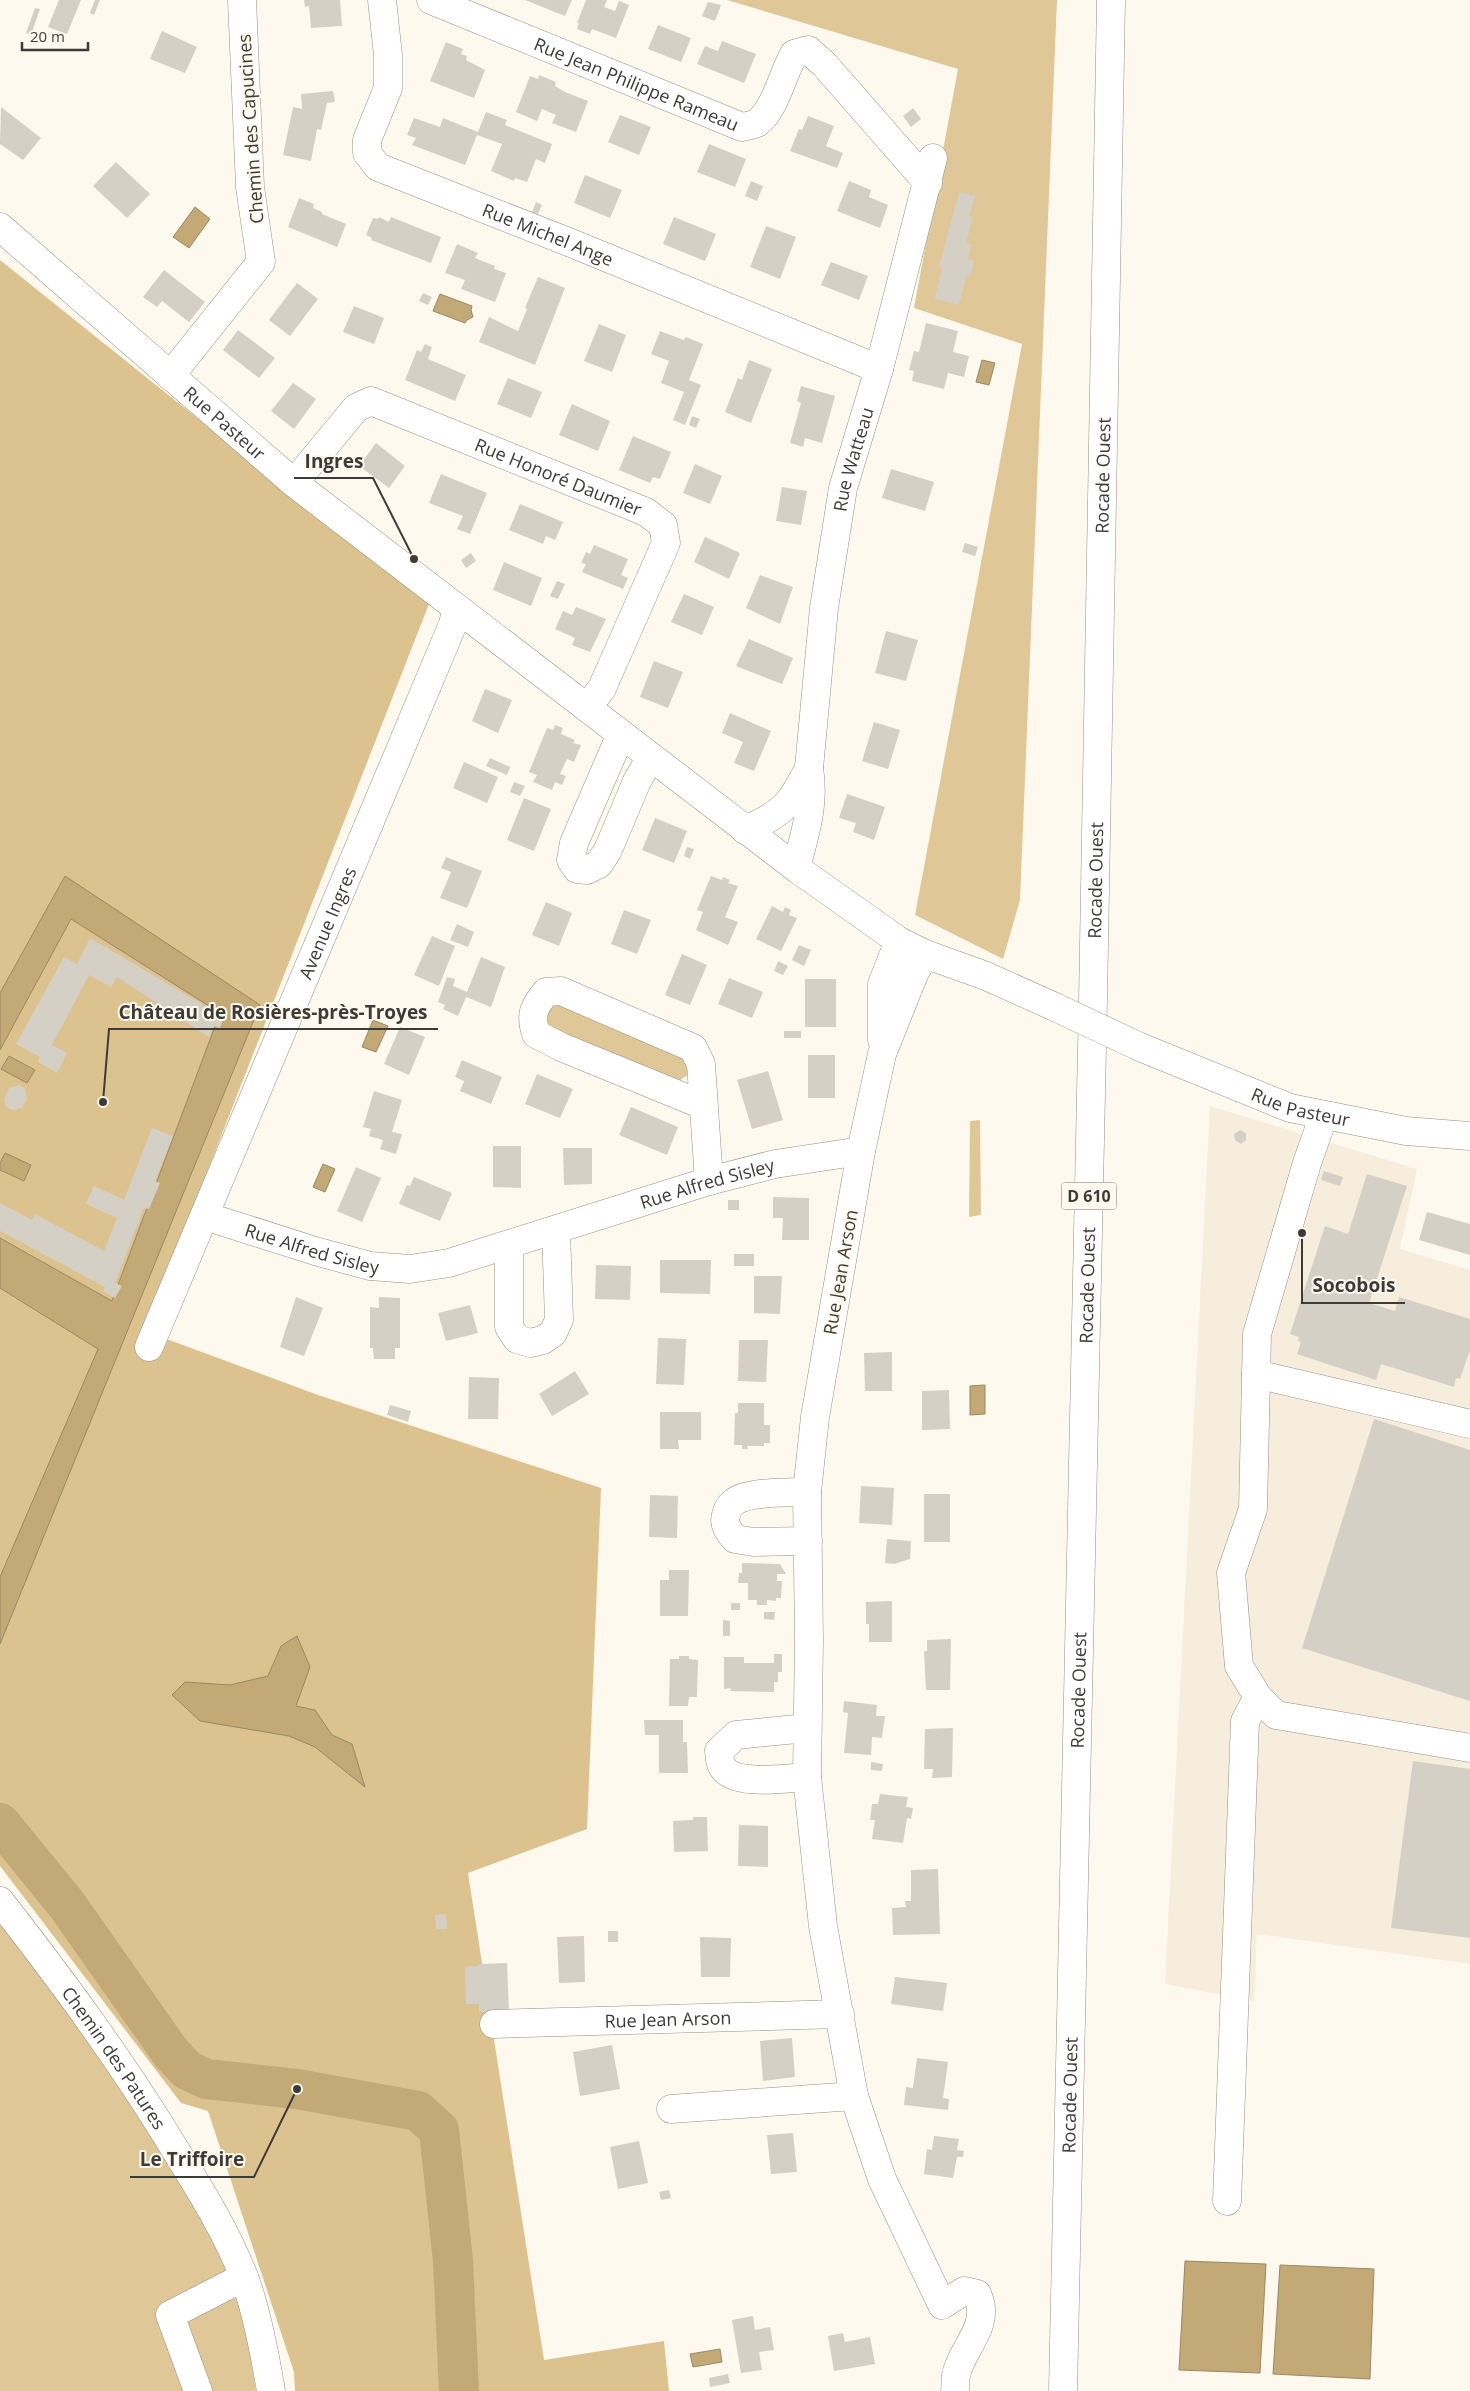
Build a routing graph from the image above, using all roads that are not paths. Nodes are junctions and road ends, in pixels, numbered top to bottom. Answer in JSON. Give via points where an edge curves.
{"nodes":[{"id":1,"x":242,"y":0,"type":"edge"},
{"id":2,"x":382,"y":0,"type":"edge"},
{"id":3,"x":431,"y":0,"type":"edge"},
{"id":4,"x":1112,"y":0,"type":"edge"},
{"id":5,"x":931,"y":170,"type":"joint"},
{"id":6,"x":0,"y":227,"type":"edge"},
{"id":7,"x":879,"y":369,"type":"junction"},
{"id":8,"x":170,"y":376,"type":"junction"},
{"id":9,"x":294,"y":483,"type":"junction"},
{"id":10,"x":456,"y":608,"type":"junction"},
{"id":11,"x":587,"y":708,"type":"junction"},
{"id":12,"x":621,"y":734,"type":"junction"},
{"id":13,"x":651,"y":757,"type":"junction"},
{"id":14,"x":809,"y":768,"type":"junction"},
{"id":15,"x":745,"y":830,"type":"junction"},
{"id":16,"x":796,"y":868,"type":"junction"},
{"id":17,"x":899,"y":941,"type":"junction"},
{"id":18,"x":925,"y":954,"type":"junction"},
{"id":19,"x":882,"y":1054,"type":"junction"},
{"id":20,"x":703,"y":1105,"type":"junction"},
{"id":21,"x":1324,"y":1115,"type":"junction"},
{"id":22,"x":1470,"y":1136,"type":"edge"},
{"id":23,"x":861,"y":1150,"type":"junction"},
{"id":24,"x":709,"y":1181,"type":"junction"},
{"id":25,"x":206,"y":1216,"type":"junction"},
{"id":26,"x":556,"y":1230,"type":"junction"},
{"id":27,"x":508,"y":1245,"type":"junction"},
{"id":28,"x":149,"y":1348,"type":"dead end"},
{"id":29,"x":1256,"y":1374,"type":"junction"},
{"id":30,"x":1470,"y":1424,"type":"edge"},
{"id":31,"x":807,"y":1492,"type":"junction"},
{"id":32,"x":808,"y":1541,"type":"junction"},
{"id":33,"x":1258,"y":1698,"type":"junction"},
{"id":34,"x":807,"y":1728,"type":"junction"},
{"id":35,"x":1470,"y":1748,"type":"edge"},
{"id":36,"x":807,"y":1778,"type":"junction"},
{"id":37,"x":0,"y":1901,"type":"edge"},
{"id":38,"x":840,"y":2014,"type":"junction"},
{"id":39,"x":494,"y":2024,"type":"dead end"},
{"id":40,"x":854,"y":2096,"type":"junction"},
{"id":41,"x":671,"y":2109,"type":"dead end"},
{"id":42,"x":1227,"y":2201,"type":"dead end"},
{"id":43,"x":244,"y":2277,"type":"junction"},
{"id":44,"x":198,"y":2391,"type":"edge"},
{"id":45,"x":271,"y":2391,"type":"edge"},
{"id":46,"x":955,"y":2391,"type":"edge"},
{"id":47,"x":1063,"y":2391,"type":"edge"}],
"edges":[{"from":1,"to":8,"type":"street","name":"Chemin des Capucines","via":[[250,187],[261,262]]},
{"from":2,"to":7,"type":"street","name":"Rue Michel Ange","via":[[388,88],[367,140],[367,153],[378,167]]},
{"from":3,"to":5,"type":"street","name":"Rue Jean Philippe Rameau","via":[[742,127],[756,124],[768,113],[794,54],[808,50]]},
{"from":4,"to":47,"type":"street","name":"Rocade Ouest","number":"D 610"},
{"from":5,"to":7,"type":"street","name":"Rue Watteau"},
{"from":6,"to":8,"type":"street","name":"Rue Pasteur"},
{"from":7,"to":14,"type":"street","name":"Rue Watteau","via":[[843,488],[824,608]]},
{"from":8,"to":9,"type":"street","name":"Rue Pasteur"},
{"from":9,"to":10,"type":"street","name":"Rue Pasteur"},
{"from":9,"to":11,"type":"street","name":"Rue Honoré Daumier","via":[[356,408],[371,401],[646,512],[658,520],[663,525],[666,542],[602,688]]},
{"from":10,"to":11,"type":"street","name":"Rue Pasteur"},
{"from":10,"to":25,"type":"street","name":"Avenue Ingres","via":[[453,624]]},
{"from":11,"to":12,"type":"street","name":"Rue Pasteur"},
{"from":12,"to":13,"type":"street","name":"Rue Pasteur"},
{"from":12,"to":13,"type":"street","via":[[574,843],[571,860],[577,869],[587,870],[599,864]]},
{"from":13,"to":15,"type":"street","name":"Rue Pasteur"},
{"from":14,"to":15,"type":"street","name":"Rue Watteau","via":[[795,796],[783,810]]},
{"from":14,"to":16,"type":"street","name":"Rue Watteau","via":[[811,808]]},
{"from":15,"to":16,"type":"street","name":"Rue Pasteur"},
{"from":16,"to":17,"type":"street","name":"Rue Pasteur"},
{"from":17,"to":18,"type":"street","name":"Rue Pasteur"},
{"from":17,"to":19,"type":"street","name":"Rue Jean Arson","via":[[882,984]]},
{"from":18,"to":19,"type":"street","name":"Rue Jean Arson"},
{"from":18,"to":21,"type":"street","name":"Rue Pasteur","bridge":true,"via":[[986,976],[1140,1047],[1290,1108]]},
{"from":19,"to":23,"type":"street","name":"Rue Jean Arson"},
{"from":20,"to":20,"type":"street","via":[[702,1064],[693,1048],[561,991],[546,992],[537,1003],[531,1020],[536,1034]]},
{"from":20,"to":24,"type":"street"},
{"from":21,"to":22,"type":"street","name":"Rue Pasteur","via":[[1406,1131]]},
{"from":21,"to":29,"type":"street","via":[[1306,1163],[1257,1334]]},
{"from":23,"to":24,"type":"street","name":"Rue Alfred Sisley","via":[[775,1164]]},
{"from":23,"to":31,"type":"street","name":"Rue Jean Arson","via":[[815,1417]]},
{"from":24,"to":26,"type":"street","name":"Rue Alfred Sisley"},
{"from":25,"to":27,"type":"street","name":"Rue Alfred Sisley","via":[[370,1266],[410,1269],[449,1263]]},
{"from":25,"to":28,"type":"street","name":"Avenue Ingres"},
{"from":26,"to":27,"type":"street","name":"Rue Alfred Sisley"},
{"from":26,"to":27,"type":"street","via":[[559,1320],[553,1333],[543,1340],[530,1343],[517,1339],[509,1327]]},
{"from":29,"to":30,"type":"street"},
{"from":29,"to":33,"type":"street","via":[[1253,1509],[1231,1572],[1239,1666]]},
{"from":31,"to":32,"type":"street","name":"Rue Jean Arson"},
{"from":31,"to":32,"type":"street","via":[[752,1496],[734,1501],[725,1520],[735,1539]]},
{"from":32,"to":34,"type":"street","name":"Rue Jean Arson"},
{"from":33,"to":35,"type":"street","via":[[1276,1716]]},
{"from":33,"to":42,"type":"street","via":[[1245,1721]]},
{"from":34,"to":36,"type":"street","name":"Rue Jean Arson"},
{"from":34,"to":36,"type":"street","via":[[736,1735],[719,1751],[721,1766],[731,1776],[746,1780]]},
{"from":36,"to":38,"type":"street","name":"Rue Jean Arson","via":[[823,1926]]},
{"from":37,"to":43,"type":"street","name":"Chemin des Patures","via":[[75,1998],[140,2092],[205,2198]]},
{"from":38,"to":39,"type":"street","name":"Rue Jean Arson"},
{"from":38,"to":40,"type":"street","name":"Rue Jean Arson"},
{"from":40,"to":41,"type":"street"},
{"from":40,"to":46,"type":"street","name":"Rue Jean Arson","via":[[882,2179],[942,2305],[964,2290],[977,2294],[982,2306],[979,2327],[956,2374]]},
{"from":43,"to":44,"type":"street","via":[[170,2315]]},
{"from":43,"to":45,"type":"street","name":"Chemin des Patures"}]}
